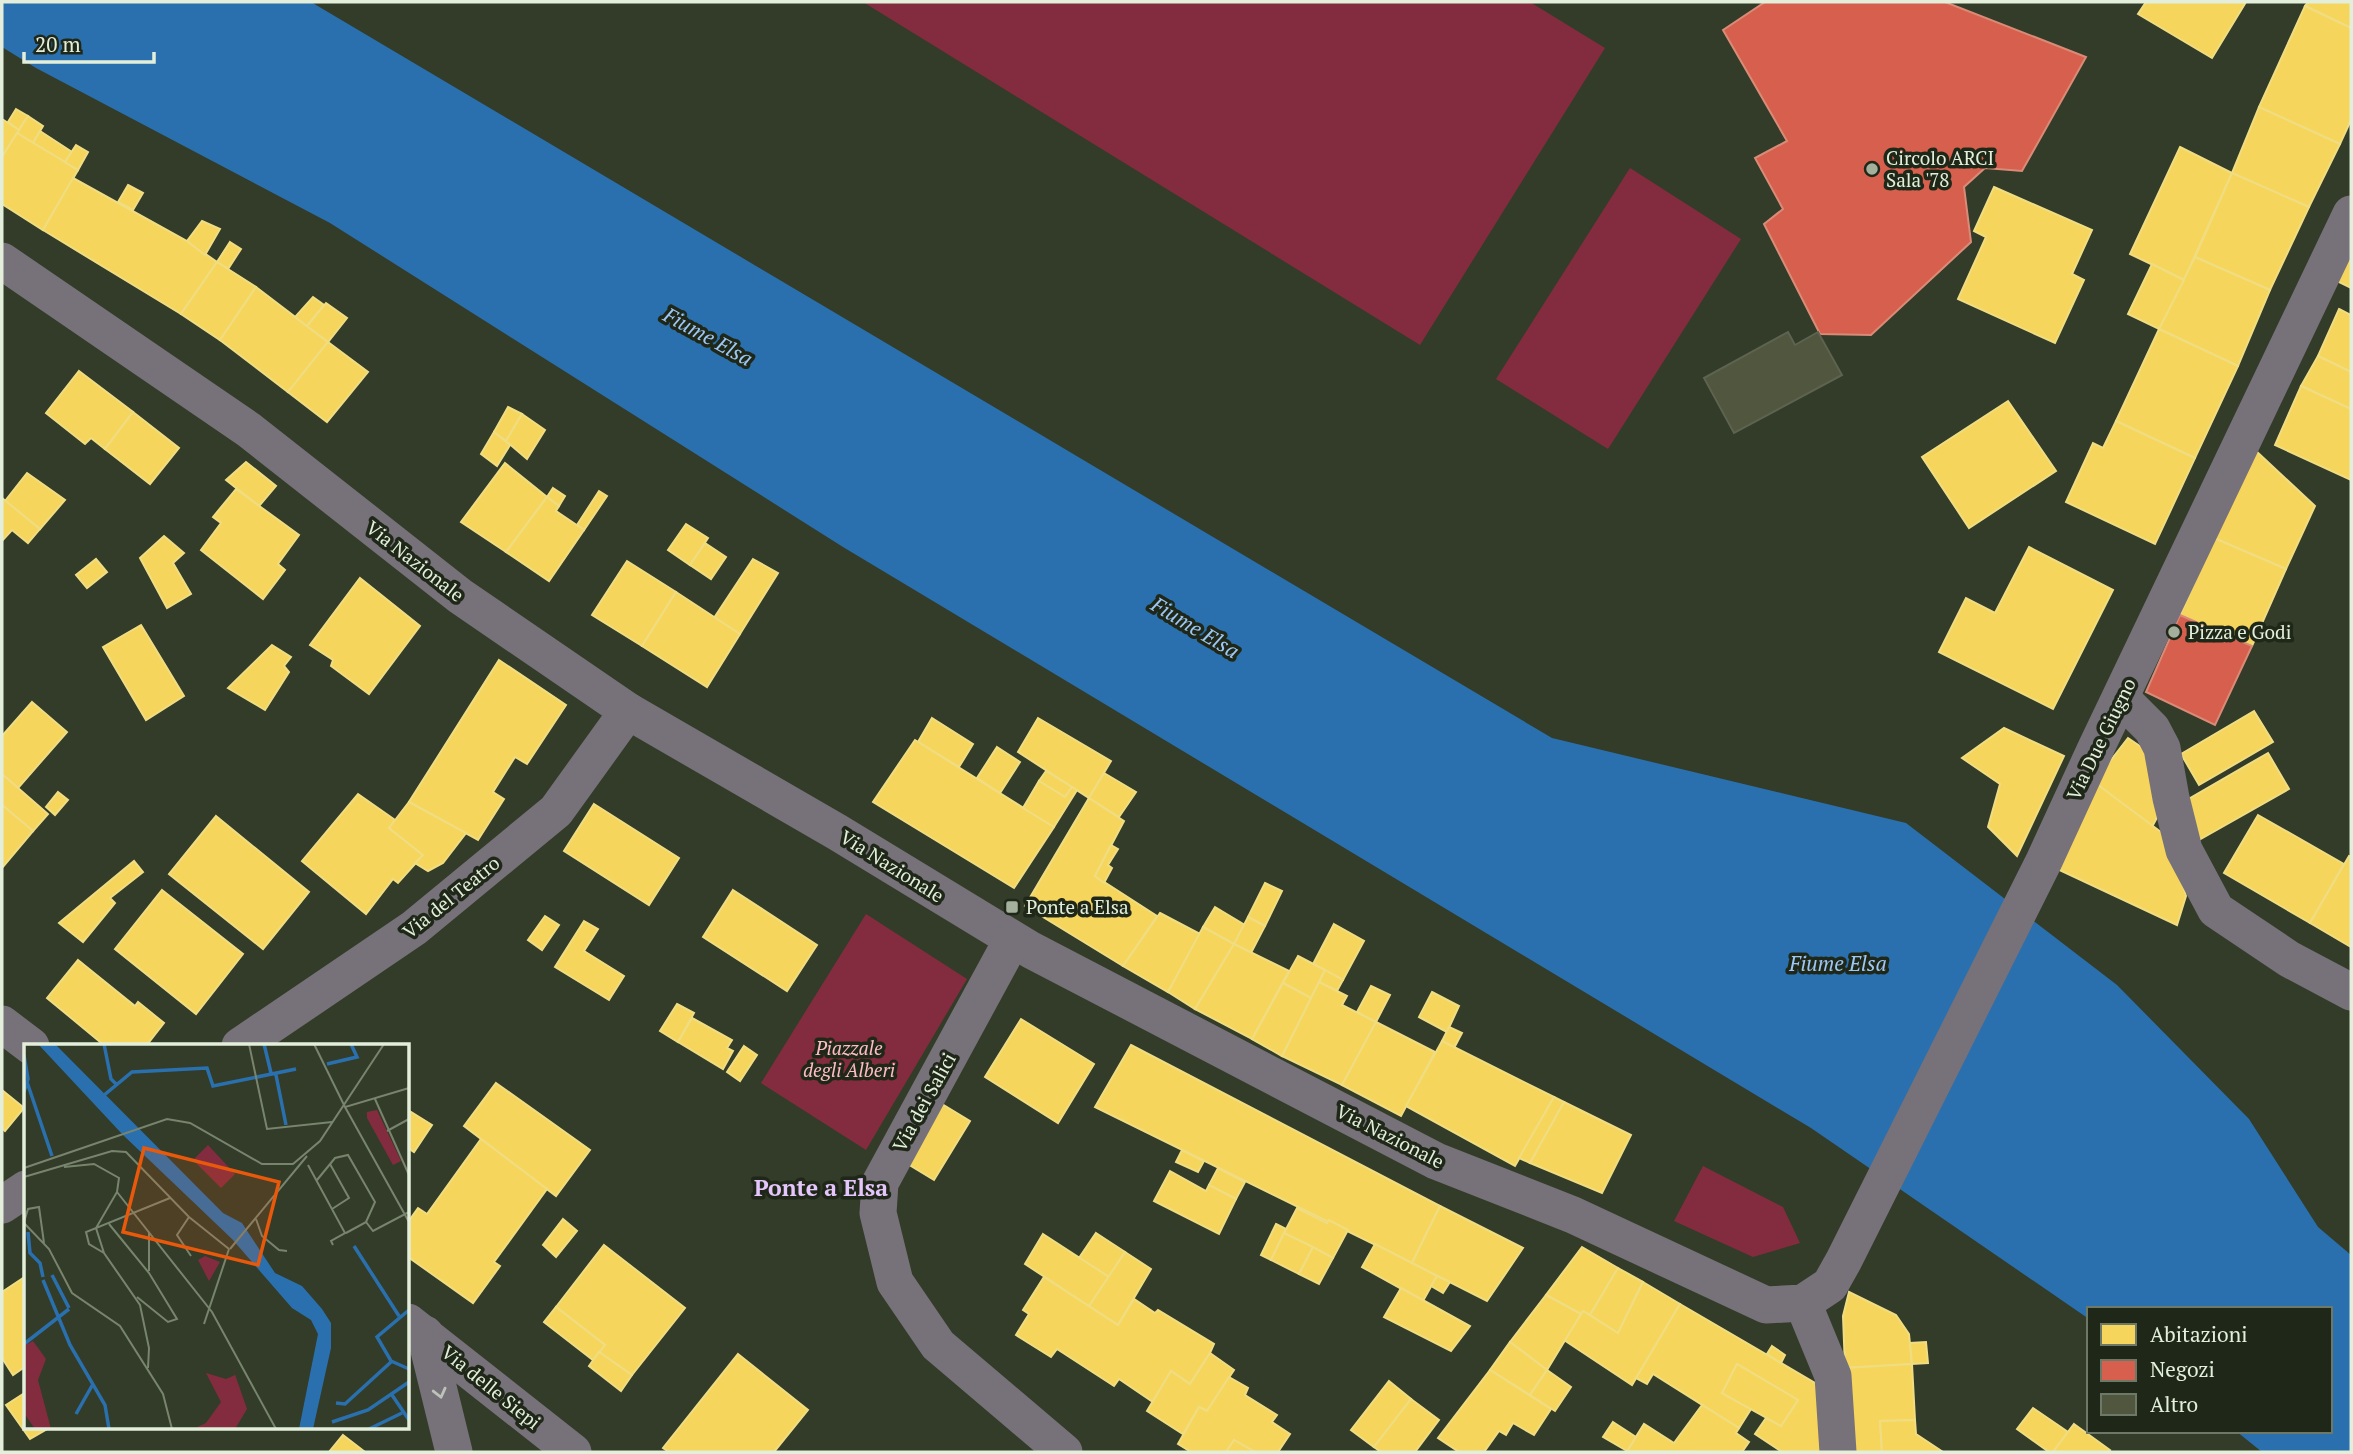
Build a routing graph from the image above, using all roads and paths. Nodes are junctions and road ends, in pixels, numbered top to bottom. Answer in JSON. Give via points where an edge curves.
{"nodes":[{"id":1,"x":2351,"y":214,"type":"edge"},
{"id":2,"x":2,"y":261,"type":"edge"},
{"id":3,"x":2121,"y":698,"type":"junction"},
{"id":4,"x":628,"y":711,"type":"junction"},
{"id":5,"x":1012,"y":940,"type":"junction"},
{"id":6,"x":2351,"y":992,"type":"edge"},
{"id":7,"x":2,"y":1024,"type":"edge"},
{"id":8,"x":28,"y":1044,"type":"edge"},
{"id":9,"x":243,"y":1044,"type":"edge"},
{"id":10,"x":24,"y":1190,"type":"edge"},
{"id":11,"x":2,"y":1205,"type":"edge"},
{"id":12,"x":1803,"y":1303,"type":"junction"},
{"id":13,"x":416,"y":1328,"type":"edge"},
{"id":14,"x":454,"y":1452,"type":"edge"},
{"id":15,"x":573,"y":1452,"type":"edge"},
{"id":16,"x":1065,"y":1452,"type":"edge"},
{"id":17,"x":1838,"y":1452,"type":"edge"}],
"edges":[{"from":1,"to":3,"type":"street","name":"Via Due Giugno"},
{"from":2,"to":4,"type":"street","name":"Via Nazionale","via":[[249,430],[460,596]]},
{"from":3,"to":6,"type":"street","via":[[2152,729],[2162,748],[2184,850],[2216,910]]},
{"from":3,"to":12,"type":"street","name":"Via Due Giugno","via":[[1844,1260],[1830,1285]]},
{"from":4,"to":5,"type":"street","name":"Via Nazionale","via":[[815,818]]},
{"from":4,"to":9,"type":"street","name":"Via del Teatro","via":[[556,811],[414,928]]},
{"from":5,"to":12,"type":"street","name":"Via Nazionale","via":[[1436,1161],[1573,1215],[1766,1305]]},
{"from":5,"to":16,"type":"street","name":"Via dei Salici","via":[[880,1183],[878,1213],[895,1282],[938,1345]]},
{"from":7,"to":8,"type":"street"},
{"from":10,"to":11,"type":"street"},
{"from":12,"to":17,"type":"street","via":[[1833,1376]]},
{"from":13,"to":14,"type":"street","one_way":true},
{"from":13,"to":15,"type":"street","name":"Via delle Siepi"}]}
